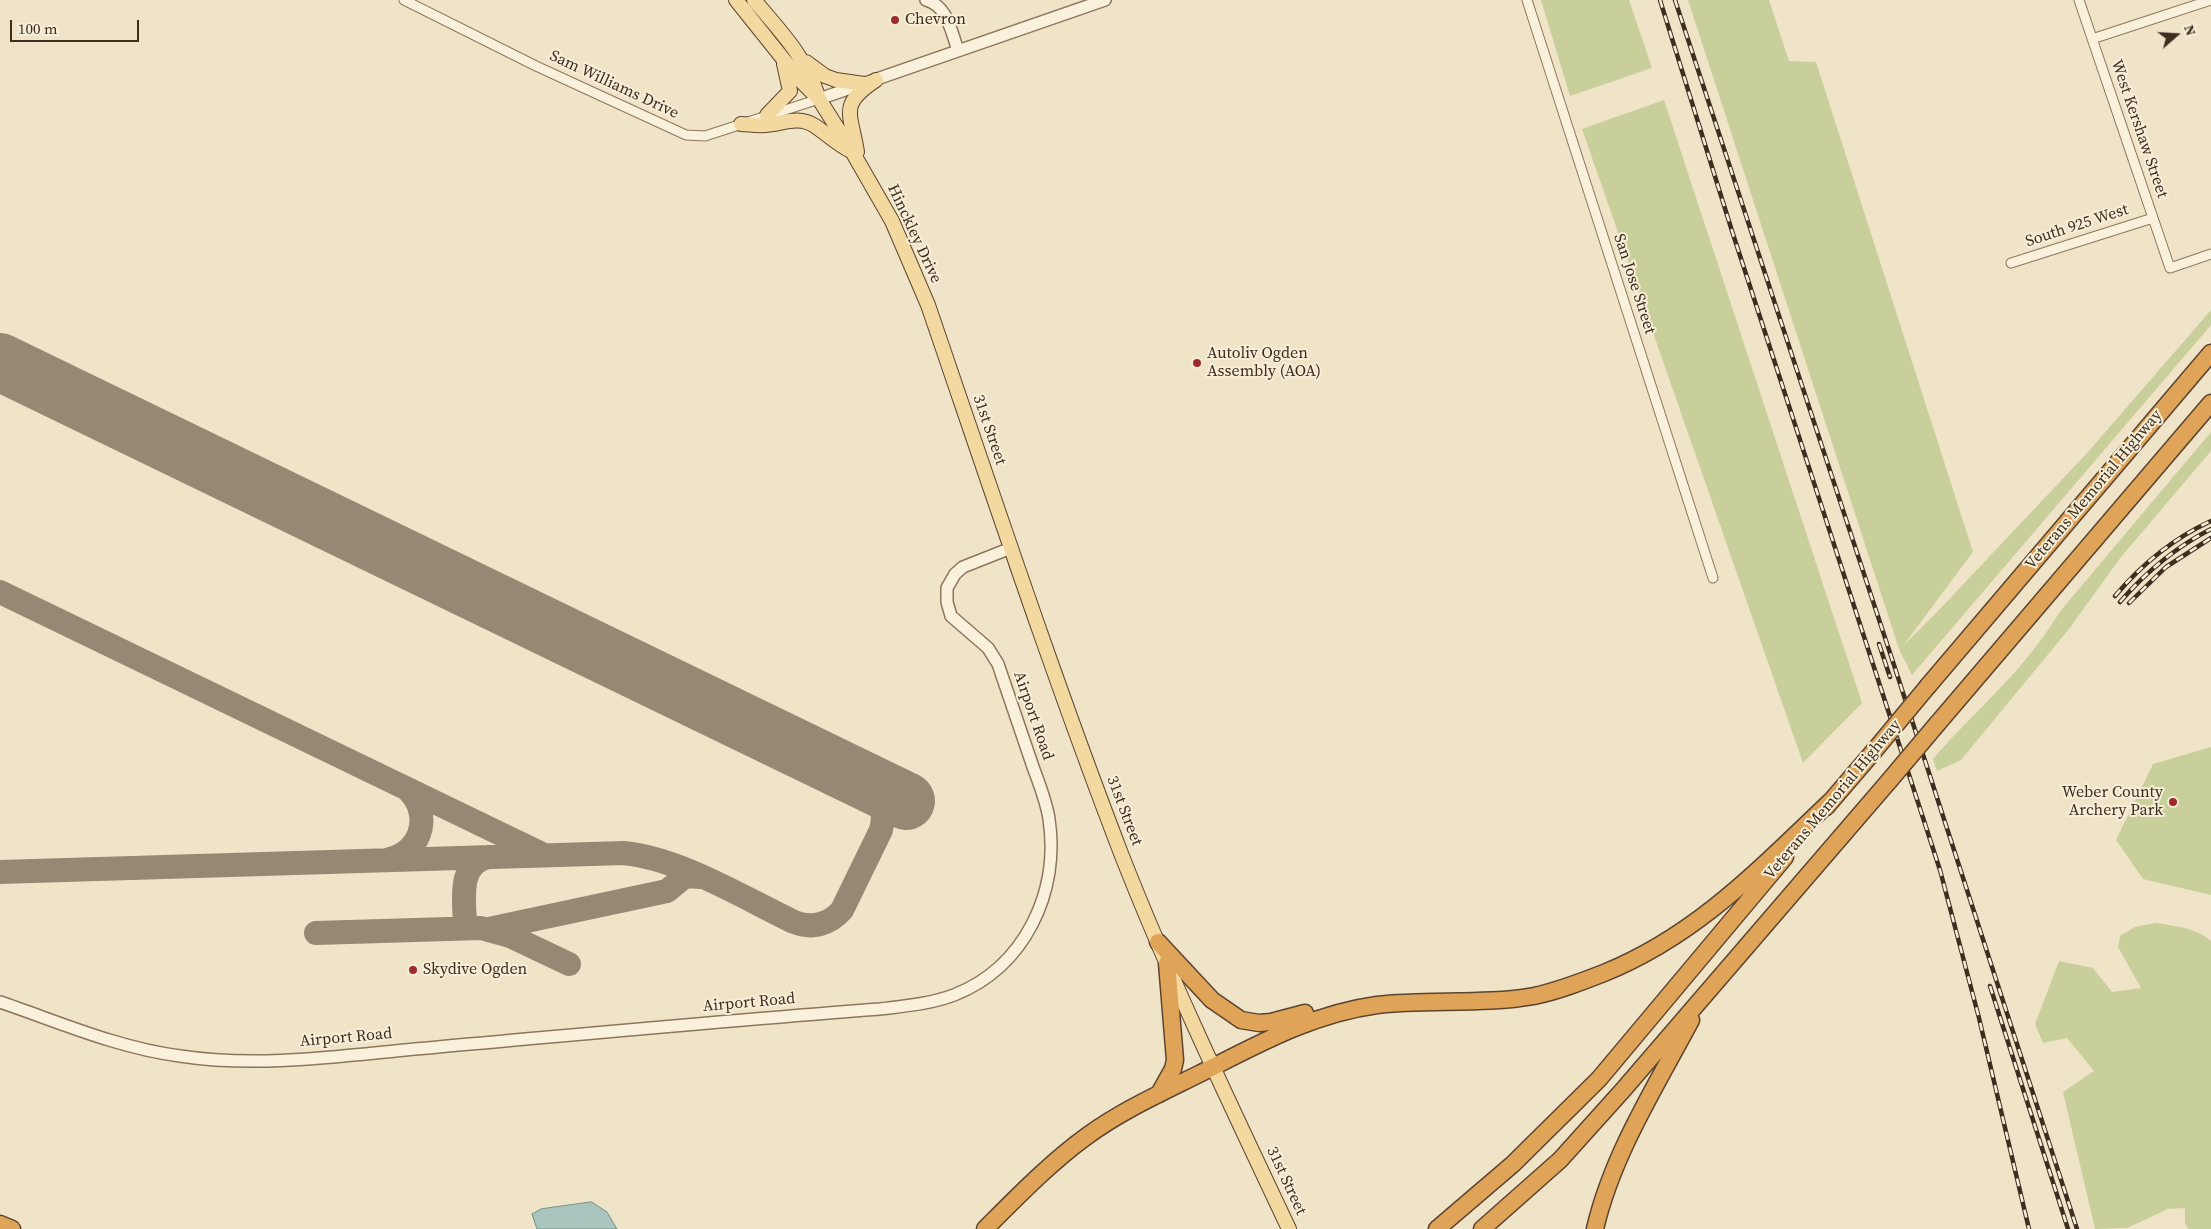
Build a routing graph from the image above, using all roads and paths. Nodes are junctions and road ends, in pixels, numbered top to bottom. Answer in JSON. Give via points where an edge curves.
{"nodes":[{"id":1,"x":404,"y":0,"type":"edge"},
{"id":2,"x":736,"y":0,"type":"edge"},
{"id":3,"x":754,"y":0,"type":"edge"},
{"id":4,"x":1105,"y":0,"type":"edge"},
{"id":5,"x":1527,"y":0,"type":"edge"},
{"id":6,"x":2079,"y":0,"type":"edge"},
{"id":7,"x":2211,"y":0,"type":"edge"},
{"id":8,"x":928,"y":1,"type":"edge"},
{"id":9,"x":2092,"y":39,"type":"junction"},
{"id":10,"x":958,"y":50,"type":"junction"},
{"id":11,"x":782,"y":58,"type":"junction"},
{"id":12,"x":801,"y":58,"type":"junction"},
{"id":13,"x":870,"y":82,"type":"junction"},
{"id":14,"x":819,"y":99,"type":"junction"},
{"id":15,"x":767,"y":115,"type":"junction"},
{"id":16,"x":741,"y":124,"type":"junction"},
{"id":17,"x":856,"y":156,"type":"junction"},
{"id":18,"x":2153,"y":218,"type":"junction"},
{"id":19,"x":2211,"y":254,"type":"edge"},
{"id":20,"x":2011,"y":263,"type":"dead end"},
{"id":21,"x":2211,"y":353,"type":"edge"},
{"id":22,"x":958,"y":392,"type":"joint"},
{"id":23,"x":2211,"y":403,"type":"edge"},
{"id":24,"x":1011,"y":548,"type":"junction"},
{"id":25,"x":1713,"y":578,"type":"dead end"},
{"id":26,"x":1833,"y":799,"type":"junction"},
{"id":27,"x":1158,"y":942,"type":"junction"},
{"id":28,"x":1167,"y":963,"type":"junction"},
{"id":29,"x":1706,"y":992,"type":"junction"},
{"id":30,"x":0,"y":1002,"type":"edge"},
{"id":31,"x":1378,"y":1005,"type":"junction"},
{"id":32,"x":1213,"y":1067,"type":"junction"},
{"id":33,"x":1159,"y":1094,"type":"junction"},
{"id":34,"x":0,"y":1224,"type":"edge"},
{"id":35,"x":12,"y":1229,"type":"edge"},
{"id":36,"x":986,"y":1229,"type":"edge"},
{"id":37,"x":1289,"y":1229,"type":"edge"},
{"id":38,"x":1437,"y":1229,"type":"edge"},
{"id":39,"x":1482,"y":1229,"type":"edge"},
{"id":40,"x":1595,"y":1229,"type":"edge"}],
"edges":[{"from":1,"to":16,"type":"street","name":"Sam Williams Drive","via":[[536,66],[686,135],[705,136]]},
{"from":2,"to":11,"type":"main road","name":"Hinckley Drive"},
{"from":3,"to":12,"type":"main road","name":"Hinckley Drive"},
{"from":4,"to":10,"type":"street"},
{"from":5,"to":25,"type":"street","name":"San Jose Street"},
{"from":6,"to":9,"type":"street","name":"West Kershaw Street"},
{"from":7,"to":9,"type":"street"},
{"from":8,"to":10,"type":"street","via":[[946,16]]},
{"from":9,"to":18,"type":"street","name":"West Kershaw Street"},
{"from":10,"to":13,"type":"street"},
{"from":11,"to":14,"type":"main road","name":"Hinckley Drive"},
{"from":11,"to":15,"type":"main road","via":[[790,91]]},
{"from":12,"to":13,"type":"main road","via":[[836,80]]},
{"from":12,"to":14,"type":"main road","name":"Hinckley Drive"},
{"from":13,"to":14,"type":"street"},
{"from":13,"to":17,"type":"main road","via":[[851,102],[849,116]]},
{"from":14,"to":15,"type":"street","name":"Sam Williams Drive"},
{"from":14,"to":17,"type":"main road","name":"Hinckley Drive"},
{"from":15,"to":16,"type":"street","name":"Sam Williams Drive"},
{"from":16,"to":17,"type":"main road","via":[[765,126],[801,121],[814,126]]},
{"from":17,"to":22,"type":"main road","name":"Hinckley Drive","via":[[912,264]]},
{"from":18,"to":19,"type":"street","name":"West Kershaw Street","via":[[2170,268]]},
{"from":18,"to":20,"type":"street","name":"South 925 West"},
{"from":21,"to":26,"type":"highway","name":"Veterans Memorial Highway","bridge":true},
{"from":22,"to":24,"type":"main road","name":"31st Street"},
{"from":23,"to":29,"type":"highway","name":"Veterans Memorial Highway","bridge":true},
{"from":24,"to":27,"type":"main road","name":"31st Street","via":[[1080,742]]},
{"from":24,"to":30,"type":"street","name":"Airport Road","via":[[958,570],[947,588],[946,602],[952,616],[988,648],[998,664],[1049,816],[1050,872],[1040,909],[1005,962],[979,982],[954,995],[920,1004],[880,1009],[345,1055],[238,1061],[149,1051]]},
{"from":26,"to":31,"type":"highway","via":[[1720,904],[1671,938],[1606,972],[1533,996]]},
{"from":26,"to":38,"type":"highway","name":"Veterans Memorial Highway","via":[[1599,1079],[1513,1164]]},
{"from":27,"to":28,"type":"main road","name":"31st Street"},
{"from":27,"to":31,"type":"highway","via":[[1212,1000],[1241,1020],[1271,1022],[1354,1002]]},
{"from":28,"to":32,"type":"main road","name":"31st Street"},
{"from":28,"to":33,"type":"highway","via":[[1175,1060]]},
{"from":29,"to":39,"type":"highway","name":"Veterans Memorial Highway","via":[[1560,1160]]},
{"from":29,"to":40,"type":"highway","via":[[1630,1138]]},
{"from":31,"to":32,"type":"highway","via":[[1300,1024]]},
{"from":32,"to":33,"type":"highway"},
{"from":32,"to":37,"type":"main road","name":"31st Street"},
{"from":33,"to":36,"type":"highway","via":[[1087,1136]]},
{"from":34,"to":35,"type":"highway"}]}
